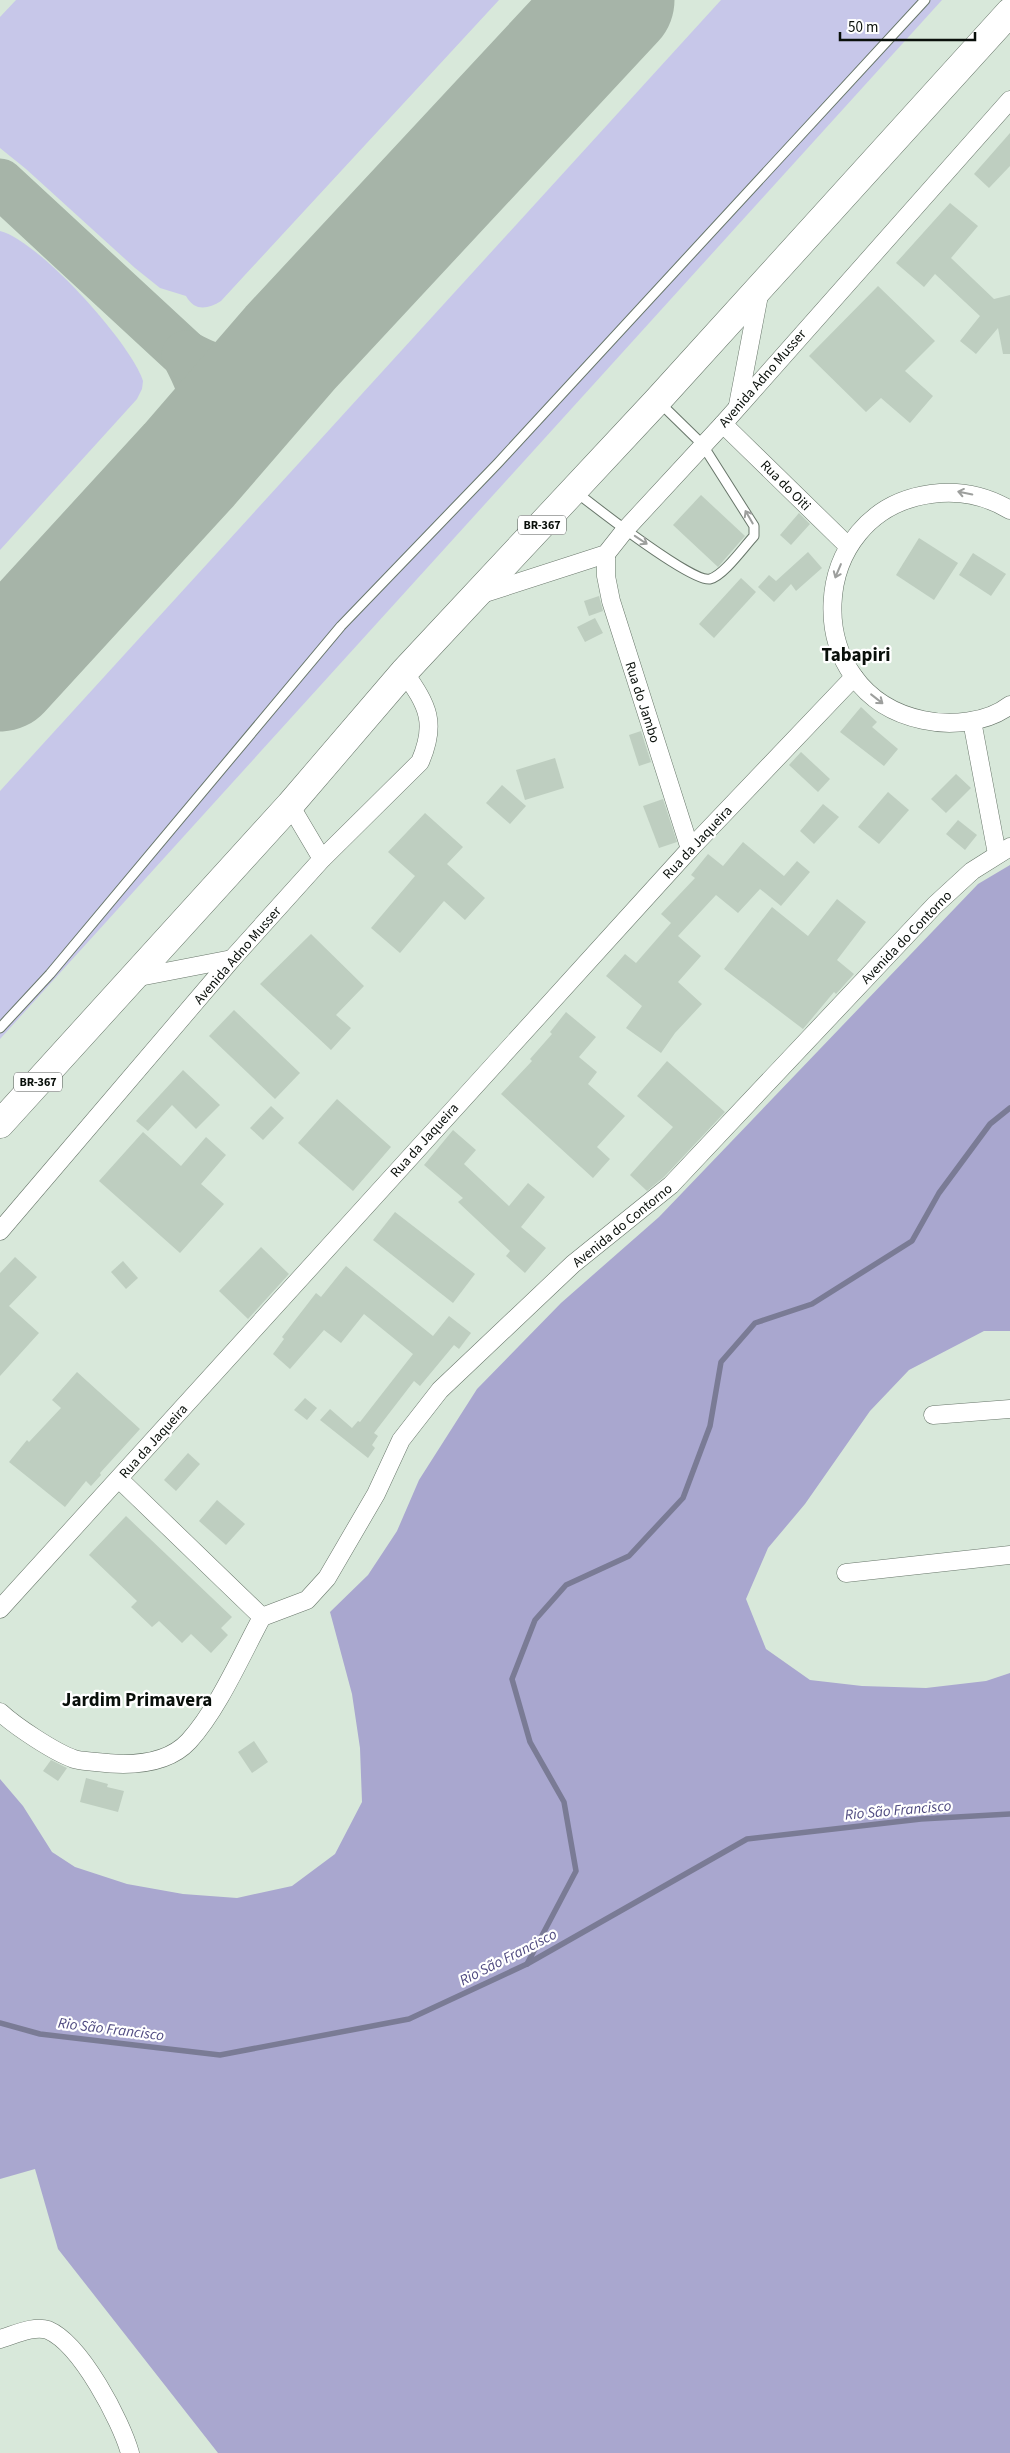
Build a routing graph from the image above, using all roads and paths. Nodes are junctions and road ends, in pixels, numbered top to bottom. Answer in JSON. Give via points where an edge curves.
{"nodes":[{"id":1,"x":925,"y":0,"type":"edge"},
{"id":2,"x":1010,"y":12,"type":"edge"},
{"id":3,"x":1010,"y":100,"type":"edge"},
{"id":4,"x":760,"y":287,"type":"junction"},
{"id":5,"x":657,"y":401,"type":"junction"},
{"id":6,"x":738,"y":405,"type":"junction"},
{"id":7,"x":723,"y":424,"type":"junction"},
{"id":8,"x":702,"y":444,"type":"junction"},
{"id":9,"x":573,"y":491,"type":"junction"},
{"id":10,"x":1010,"y":510,"type":"edge"},
{"id":11,"x":625,"y":530,"type":"junction"},
{"id":12,"x":848,"y":546,"type":"junction"},
{"id":13,"x":606,"y":554,"type":"junction"},
{"id":14,"x":476,"y":596,"type":"junction"},
{"id":15,"x":404,"y":672,"type":"junction"},
{"id":16,"x":854,"y":677,"type":"junction"},
{"id":17,"x":1010,"y":704,"type":"edge"},
{"id":18,"x":972,"y":721,"type":"junction"},
{"id":19,"x":290,"y":805,"type":"junction"},
{"id":20,"x":690,"y":848,"type":"junction"},
{"id":21,"x":1003,"y":851,"type":"edge"},
{"id":22,"x":322,"y":859,"type":"junction"},
{"id":23,"x":232,"y":959,"type":"junction"},
{"id":24,"x":134,"y":978,"type":"junction"},
{"id":25,"x":0,"y":1028,"type":"edge"},
{"id":26,"x":0,"y":1124,"type":"edge"},
{"id":27,"x":0,"y":1231,"type":"edge"},
{"id":28,"x":1010,"y":1409,"type":"edge"},
{"id":29,"x":933,"y":1415,"type":"dead end"},
{"id":30,"x":119,"y":1479,"type":"junction"},
{"id":31,"x":1010,"y":1555,"type":"edge"},
{"id":32,"x":846,"y":1573,"type":"dead end"},
{"id":33,"x":0,"y":1609,"type":"edge"},
{"id":34,"x":262,"y":1617,"type":"junction"},
{"id":35,"x":0,"y":1712,"type":"edge"},
{"id":36,"x":0,"y":2339,"type":"edge"},
{"id":37,"x":130,"y":2453,"type":"edge"}],
"edges":[{"from":1,"to":25,"type":"lane","via":[[498,463],[341,626],[50,974]]},
{"from":2,"to":4,"type":"main road","number":"BR-367"},
{"from":3,"to":6,"type":"street","name":"Avenida Adno Musser"},
{"from":4,"to":5,"type":"main road","number":"BR-367"},
{"from":4,"to":6,"type":"street"},
{"from":5,"to":8,"type":"lane"},
{"from":5,"to":9,"type":"main road","number":"BR-367"},
{"from":6,"to":7,"type":"street","name":"Avenida Adno Musser"},
{"from":7,"to":8,"type":"street","name":"Avenida Adno Musser"},
{"from":7,"to":12,"type":"street","name":"Rua do Oiti"},
{"from":8,"to":11,"type":"street","name":"Avenida Adno Musser"},
{"from":11,"to":8,"type":"lane","one_way":true,"via":[[696,577],[704,579],[719,574],[754,536],[751,520]]},
{"from":9,"to":11,"type":"lane"},
{"from":9,"to":14,"type":"main road","number":"BR-367"},
{"from":10,"to":12,"type":"street","one_way":true,"via":[[992,499],[952,491],[912,496],[875,516]]},
{"from":11,"to":13,"type":"street","name":"Avenida Adno Musser"},
{"from":12,"to":16,"type":"street","one_way":true,"via":[[834,578],[831,613],[837,647]]},
{"from":13,"to":14,"type":"street"},
{"from":13,"to":20,"type":"street","name":"Rua do Jambo","via":[[611,601]]},
{"from":14,"to":15,"type":"main road","number":"BR-367"},
{"from":15,"to":19,"type":"main road","number":"BR-367"},
{"from":15,"to":22,"type":"street","name":"Avenida Adno Musser","via":[[422,696],[429,718],[429,742],[420,762]]},
{"from":16,"to":18,"type":"street","one_way":true,"via":[[877,701],[906,717],[939,724]]},
{"from":16,"to":20,"type":"street","name":"Rua da Jaqueira"},
{"from":17,"to":18,"type":"street"},
{"from":18,"to":21,"type":"street"},
{"from":19,"to":22,"type":"street"},
{"from":19,"to":24,"type":"main road","number":"BR-367"},
{"from":20,"to":30,"type":"street","name":"Rua da Jaqueira"},
{"from":21,"to":34,"type":"street","name":"Avenida do Contorno","via":[[972,871],[935,905],[671,1185],[573,1264],[440,1390],[401,1440],[376,1494],[327,1578],[307,1600]]},
{"from":22,"to":23,"type":"street","name":"Avenida Adno Musser"},
{"from":23,"to":24,"type":"street"},
{"from":23,"to":27,"type":"street","name":"Avenida Adno Musser"},
{"from":24,"to":26,"type":"main road","number":"BR-367"},
{"from":28,"to":29,"type":"street"},
{"from":30,"to":33,"type":"street","name":"Rua da Jaqueira"},
{"from":30,"to":34,"type":"street"},
{"from":31,"to":32,"type":"street"},
{"from":34,"to":35,"type":"street","via":[[203,1723],[188,1743],[167,1757],[112,1764],[74,1759]]},
{"from":36,"to":37,"type":"street","via":[[28,2330],[47,2330],[58,2336],[95,2380],[117,2415]]}]}
